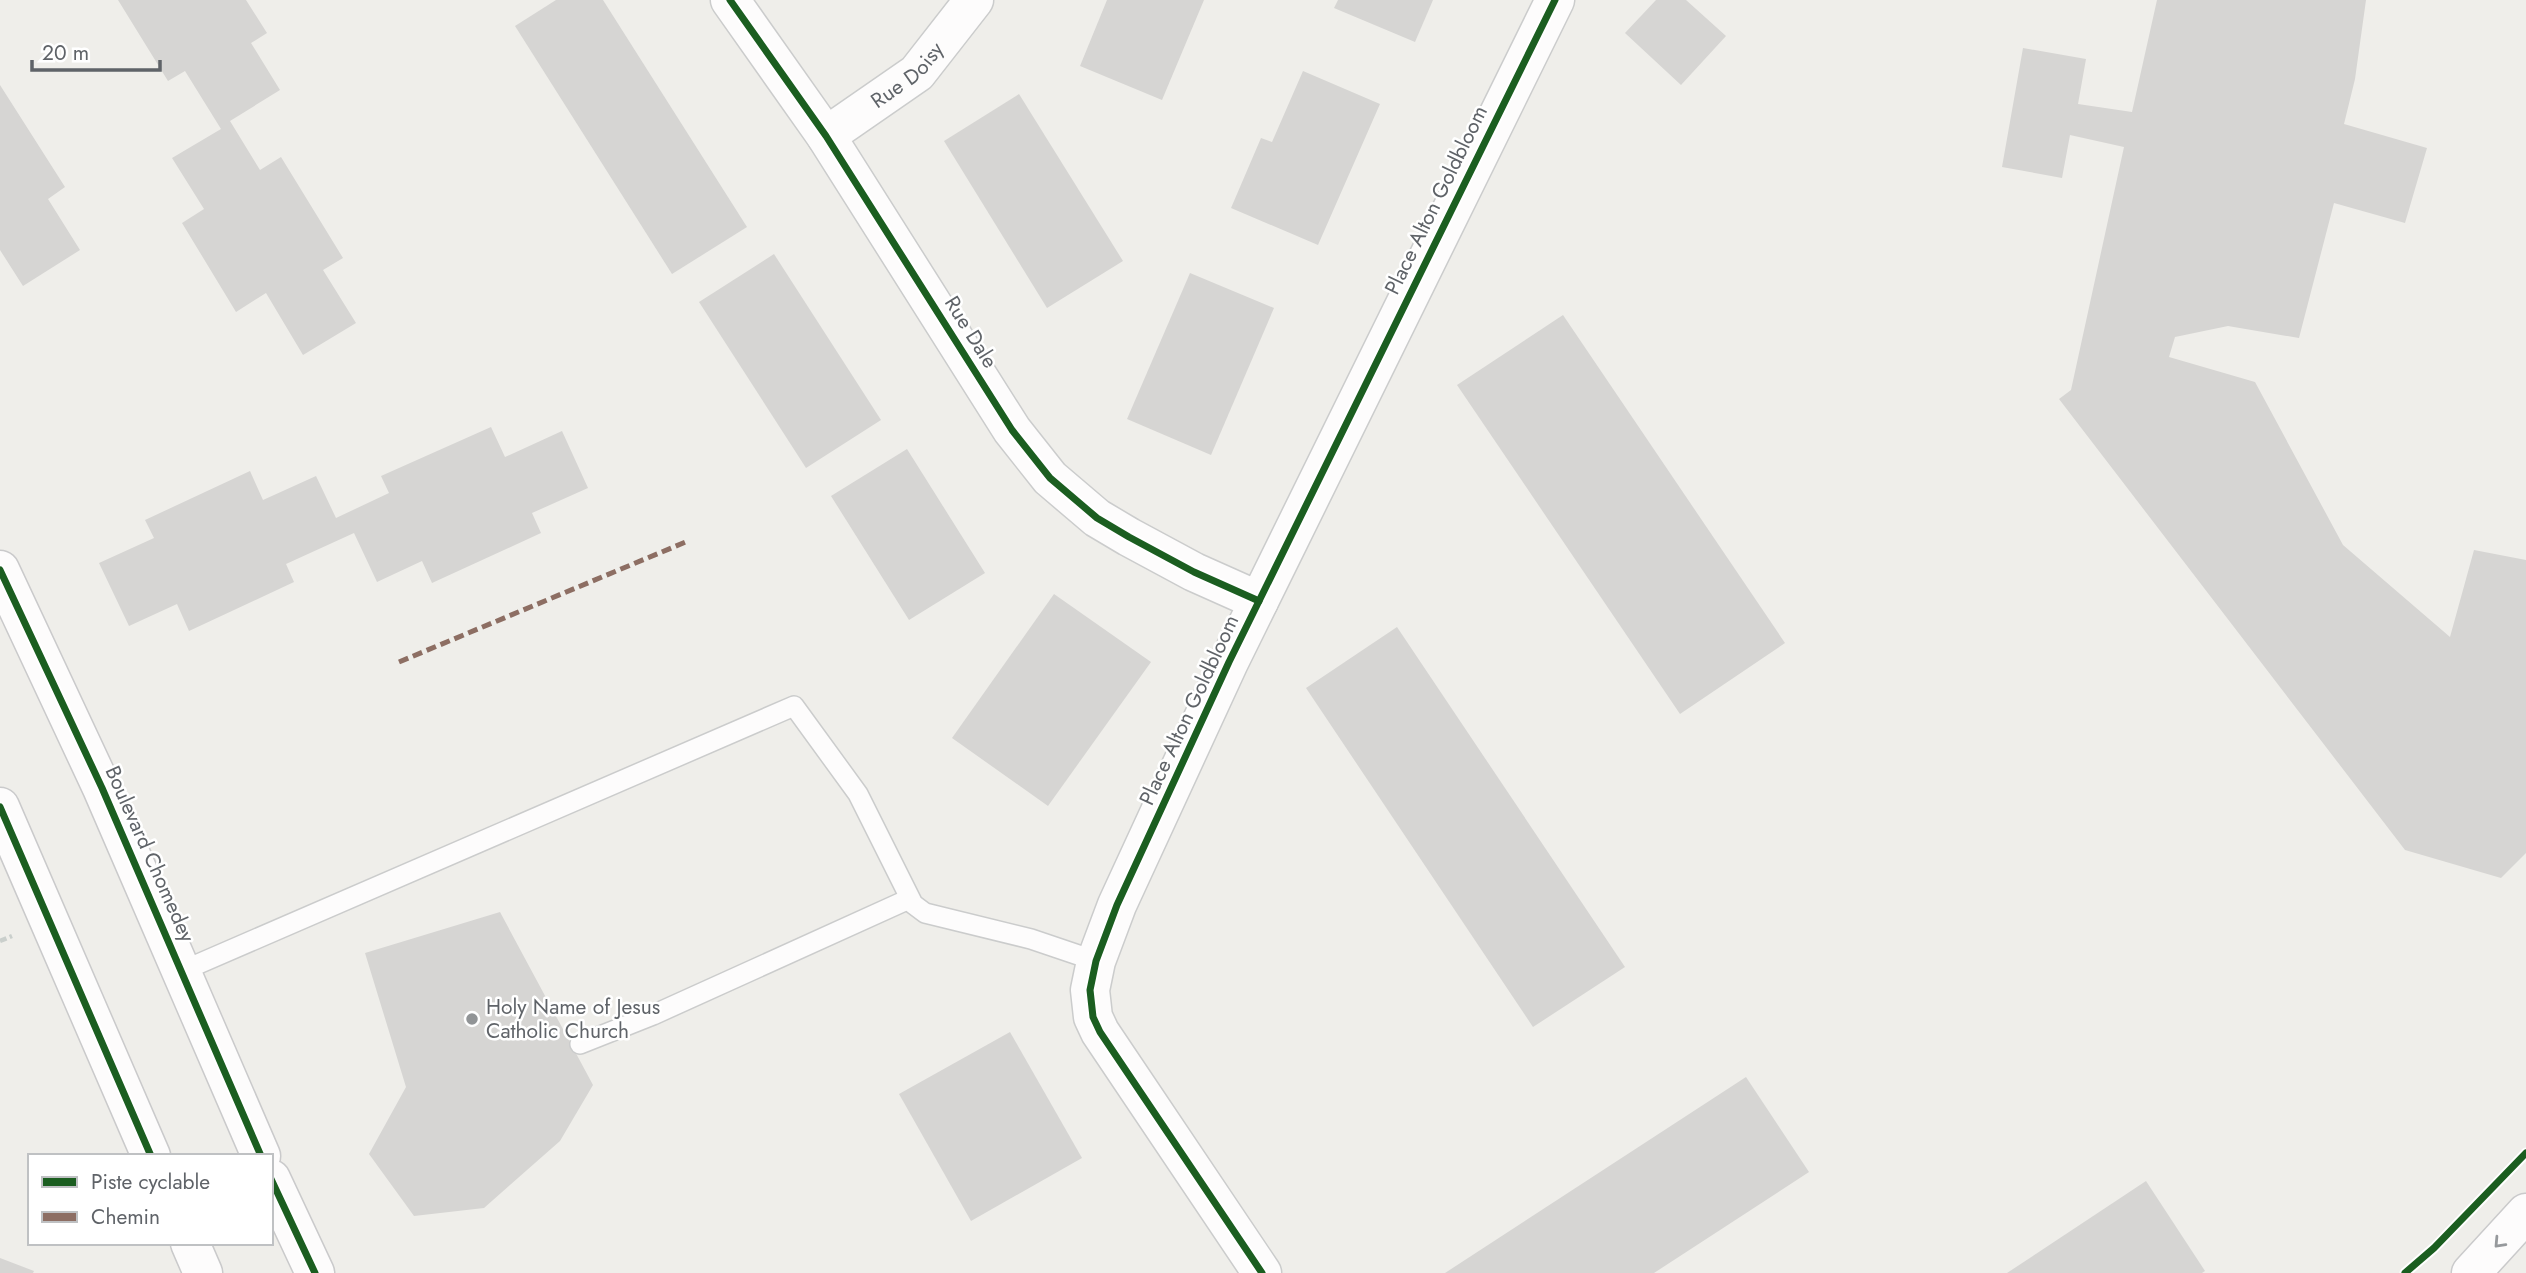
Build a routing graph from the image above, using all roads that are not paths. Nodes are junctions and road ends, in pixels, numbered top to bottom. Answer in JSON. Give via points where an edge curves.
{"nodes":[{"id":1,"x":730,"y":0,"type":"edge"},
{"id":2,"x":974,"y":0,"type":"edge"},
{"id":3,"x":1555,"y":0,"type":"edge"},
{"id":4,"x":826,"y":136,"type":"junction"},
{"id":5,"x":0,"y":570,"type":"edge"},
{"id":6,"x":1259,"y":601,"type":"junction"},
{"id":7,"x":0,"y":807,"type":"edge"},
{"id":8,"x":909,"y":899,"type":"junction"},
{"id":9,"x":1096,"y":961,"type":"junction"},
{"id":10,"x":182,"y":971,"type":"junction"},
{"id":11,"x":580,"y":1044,"type":"dead end"},
{"id":12,"x":150,"y":1154,"type":"edge"},
{"id":13,"x":260,"y":1154,"type":"edge"},
{"id":14,"x":273,"y":1183,"type":"edge"},
{"id":15,"x":2526,"y":1213,"type":"edge"},
{"id":16,"x":191,"y":1245,"type":"edge"},
{"id":17,"x":203,"y":1273,"type":"edge"},
{"id":18,"x":314,"y":1273,"type":"edge"},
{"id":19,"x":1262,"y":1273,"type":"edge"},
{"id":20,"x":2471,"y":1273,"type":"edge"}],
"edges":[{"from":1,"to":4,"type":"street","name":"Rue Dale"},
{"from":2,"to":4,"type":"street","name":"Rue Doisy","via":[[917,73]]},
{"from":3,"to":6,"type":"street","name":"Place Alton Goldbloom"},
{"from":4,"to":6,"type":"street","name":"Rue Dale","via":[[1012,430],[1050,478],[1097,518],[1129,537]]},
{"from":5,"to":10,"type":"street","name":"Boulevard Chomedey"},
{"from":6,"to":9,"type":"street","name":"Place Alton Goldbloom","via":[[1117,905]]},
{"from":7,"to":12,"type":"street"},
{"from":8,"to":9,"type":"lane","via":[[925,913],[1031,939]]},
{"from":8,"to":10,"type":"lane","via":[[858,794],[794,706]]},
{"from":8,"to":11,"type":"lane"},
{"from":9,"to":19,"type":"street","name":"Place Alton Goldbloom","via":[[1090,990],[1100,1032]]},
{"from":10,"to":13,"type":"street","name":"Boulevard Chomedey"},
{"from":14,"to":18,"type":"street"},
{"from":15,"to":20,"type":"street","one_way":true},
{"from":16,"to":17,"type":"street"}]}
